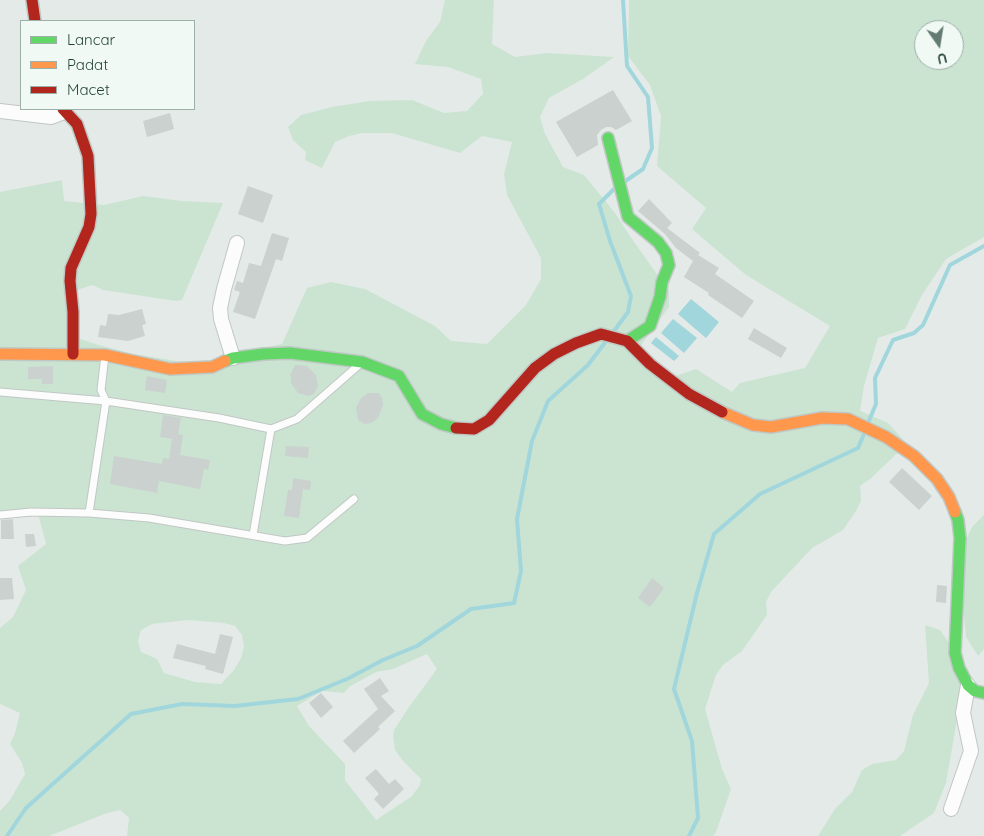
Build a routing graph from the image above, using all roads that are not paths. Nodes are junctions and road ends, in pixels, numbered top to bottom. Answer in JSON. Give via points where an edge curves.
{"nodes":[{"id":1,"x":32,"y":0,"type":"edge"},
{"id":2,"x":36,"y":20,"type":"edge"},
{"id":3,"x":64,"y":110,"type":"edge"},
{"id":4,"x":0,"y":111,"type":"edge"},
{"id":5,"x":608,"y":138,"type":"dead end"},
{"id":6,"x":238,"y":243,"type":"dead end"},
{"id":7,"x":622,"y":339,"type":"junction"},
{"id":8,"x":0,"y":354,"type":"edge"},
{"id":9,"x":73,"y":354,"type":"junction"},
{"id":10,"x":105,"y":355,"type":"junction"},
{"id":11,"x":233,"y":358,"type":"junction"},
{"id":12,"x":362,"y":362,"type":"junction"},
{"id":13,"x":0,"y":392,"type":"edge"},
{"id":14,"x":106,"y":401,"type":"junction"},
{"id":15,"x":271,"y":429,"type":"junction"},
{"id":16,"x":354,"y":499,"type":"dead end"},
{"id":17,"x":89,"y":513,"type":"junction"},
{"id":18,"x":0,"y":515,"type":"edge"},
{"id":19,"x":252,"y":535,"type":"junction"},
{"id":20,"x":968,"y":685,"type":"junction"},
{"id":21,"x":984,"y":693,"type":"edge"},
{"id":22,"x":951,"y":809,"type":"dead end"}],
"edges":[{"from":1,"to":2,"type":"street"},
{"from":3,"to":4,"type":"street","via":[[50,117]]},
{"from":3,"to":9,"type":"street","via":[[77,124],[88,156],[91,214],[89,228],[71,268]]},
{"from":5,"to":7,"type":"street","via":[[628,217],[658,242],[666,253],[668,266],[650,326]]},
{"from":6,"to":11,"type":"street","via":[[220,308]]},
{"from":7,"to":12,"type":"street","via":[[601,334],[554,354],[535,368],[489,420],[474,429],[458,429],[422,414],[399,376]]},
{"from":7,"to":20,"type":"street","via":[[689,394],[753,425],[771,427],[822,418],[848,419],[886,437],[914,456],[937,479],[958,520],[960,548],[955,653]]},
{"from":8,"to":9,"type":"street"},
{"from":9,"to":10,"type":"street"},
{"from":10,"to":11,"type":"street","via":[[170,369],[212,366]]},
{"from":10,"to":14,"type":"lane","via":[[101,390]]},
{"from":11,"to":12,"type":"street","via":[[290,353]]},
{"from":12,"to":15,"type":"lane","via":[[297,419]]},
{"from":13,"to":14,"type":"lane"},
{"from":14,"to":15,"type":"lane"},
{"from":14,"to":17,"type":"lane"},
{"from":15,"to":19,"type":"lane"},
{"from":16,"to":19,"type":"lane","via":[[307,538],[285,541]]},
{"from":17,"to":18,"type":"lane"},
{"from":17,"to":19,"type":"lane","via":[[149,518]]},
{"from":20,"to":21,"type":"street"},
{"from":20,"to":22,"type":"street","via":[[963,713],[971,750]]}]}
